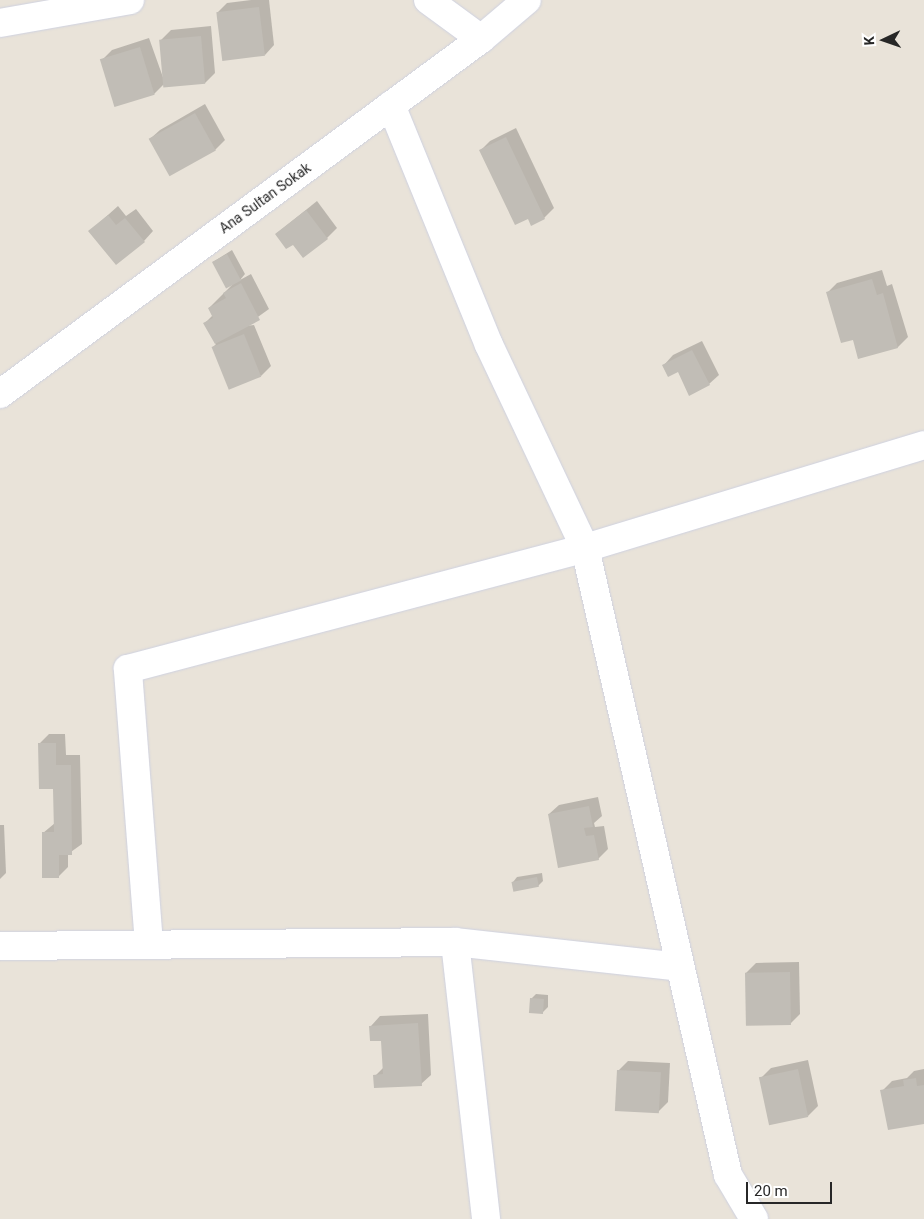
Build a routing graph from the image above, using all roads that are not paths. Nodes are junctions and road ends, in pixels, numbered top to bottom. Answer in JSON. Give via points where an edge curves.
{"nodes":[{"id":1,"x":130,"y":0,"type":"edge"},
{"id":2,"x":428,"y":0,"type":"edge"},
{"id":3,"x":528,"y":0,"type":"edge"},
{"id":4,"x":0,"y":22,"type":"edge"},
{"id":5,"x":480,"y":38,"type":"junction"},
{"id":6,"x":390,"y":105,"type":"junction"},
{"id":7,"x":0,"y":394,"type":"edge"},
{"id":8,"x":924,"y":445,"type":"edge"},
{"id":9,"x":585,"y":548,"type":"junction"},
{"id":10,"x":456,"y":942,"type":"junction"},
{"id":11,"x":149,"y":944,"type":"junction"},
{"id":12,"x":0,"y":946,"type":"edge"},
{"id":13,"x":680,"y":967,"type":"junction"},
{"id":14,"x":486,"y":1219,"type":"edge"},
{"id":15,"x":754,"y":1219,"type":"edge"}],
"edges":[{"from":1,"to":4,"type":"street"},
{"from":2,"to":5,"type":"street"},
{"from":3,"to":5,"type":"street","name":"Ana Sultan Sokak"},
{"from":5,"to":6,"type":"street","name":"Ana Sultan Sokak"},
{"from":6,"to":7,"type":"street","name":"Ana Sultan Sokak"},
{"from":6,"to":9,"type":"street","via":[[489,344]]},
{"from":8,"to":9,"type":"street"},
{"from":9,"to":11,"type":"street","via":[[128,669]]},
{"from":9,"to":13,"type":"street"},
{"from":10,"to":11,"type":"street"},
{"from":10,"to":13,"type":"street"},
{"from":10,"to":14,"type":"street"},
{"from":11,"to":12,"type":"street"},
{"from":13,"to":15,"type":"street","via":[[728,1175]]}]}
